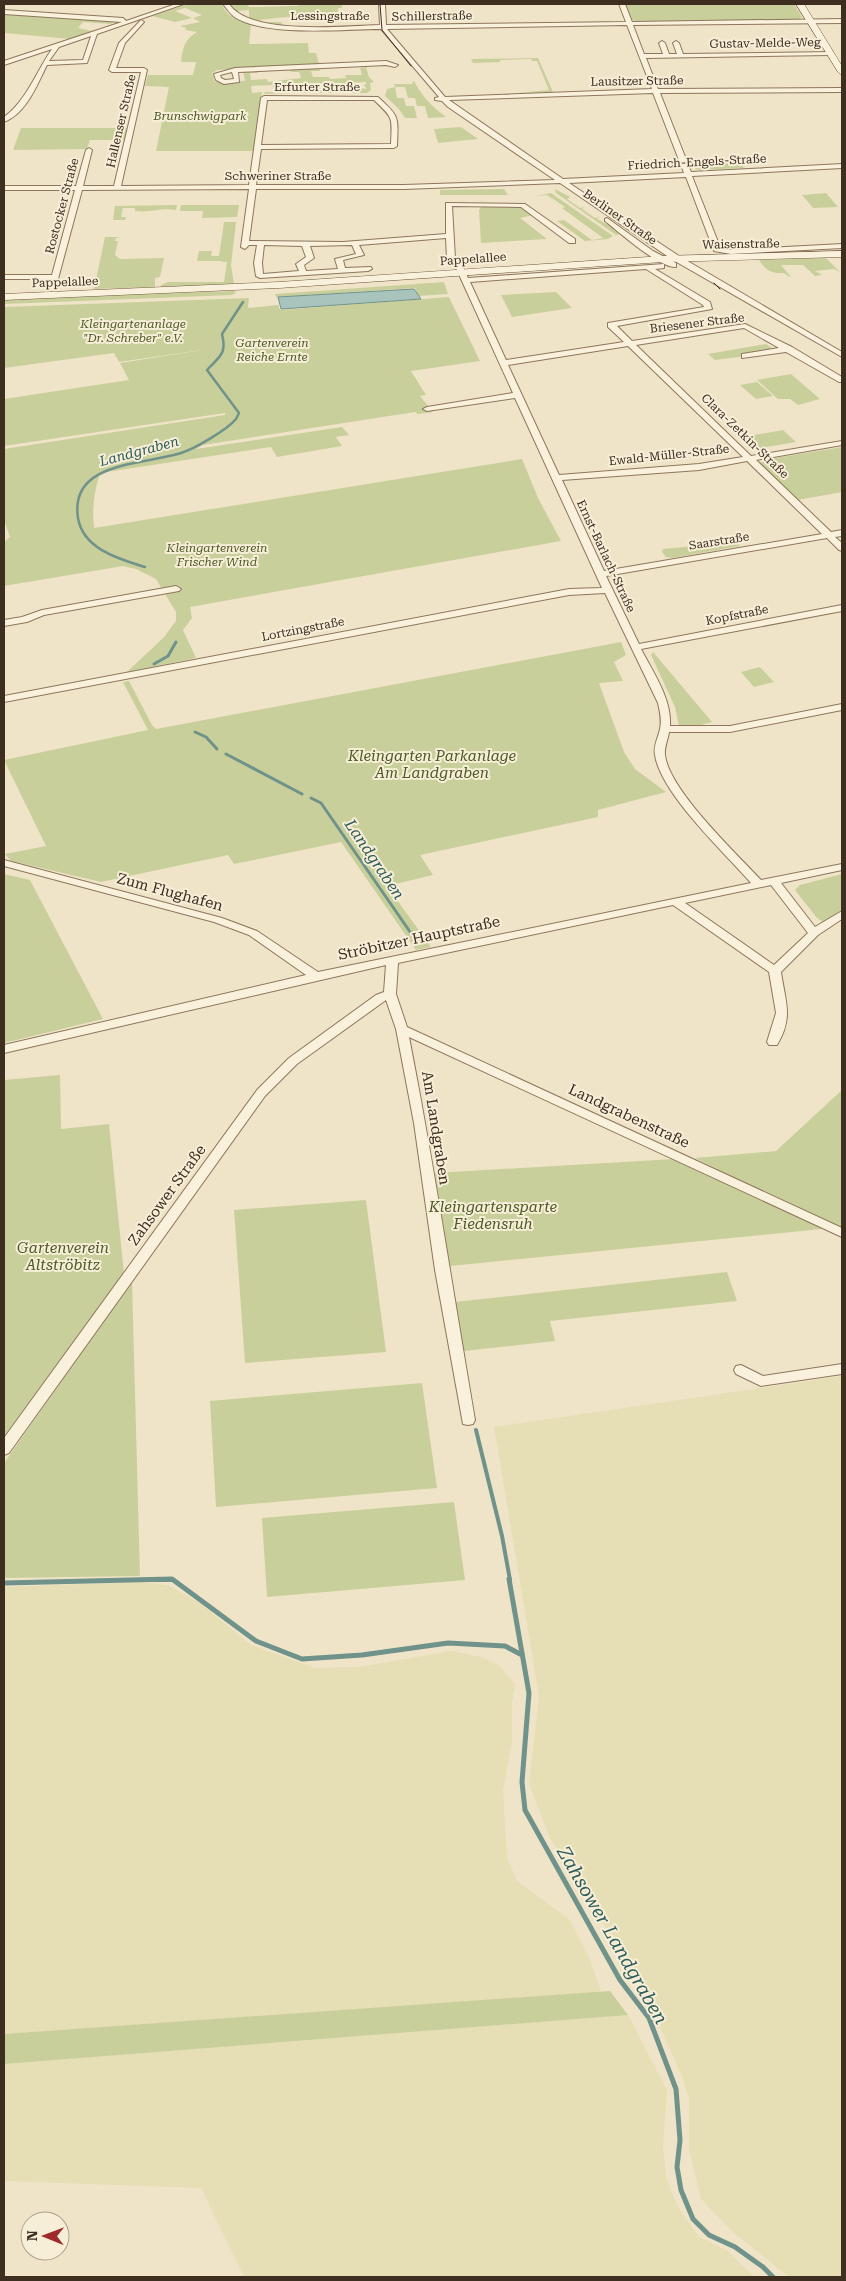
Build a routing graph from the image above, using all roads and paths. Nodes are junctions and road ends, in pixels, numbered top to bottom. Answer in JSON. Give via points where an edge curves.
{"nodes":[{"id":1,"x":38,"y":4,"type":"edge"},
{"id":2,"x":181,"y":4,"type":"edge"},
{"id":3,"x":226,"y":4,"type":"edge"},
{"id":4,"x":382,"y":4,"type":"edge"},
{"id":5,"x":622,"y":4,"type":"edge"},
{"id":6,"x":800,"y":4,"type":"edge"},
{"id":7,"x":4,"y":12,"type":"edge"},
{"id":8,"x":27,"y":13,"type":"junction"},
{"id":9,"x":128,"y":20,"type":"junction"},
{"id":10,"x":811,"y":21,"type":"junction"},
{"id":11,"x":842,"y":21,"type":"edge"},
{"id":12,"x":629,"y":24,"type":"junction"},
{"id":13,"x":383,"y":28,"type":"junction"},
{"id":14,"x":95,"y":32,"type":"junction"},
{"id":15,"x":662,"y":43,"type":"dead end"},
{"id":16,"x":676,"y":43,"type":"dead end"},
{"id":17,"x":696,"y":45,"type":"dead end"},
{"id":18,"x":56,"y":46,"type":"junction"},
{"id":19,"x":830,"y":53,"type":"junction"},
{"id":20,"x":700,"y":55,"type":"junction"},
{"id":21,"x":641,"y":56,"type":"junction"},
{"id":22,"x":666,"y":56,"type":"junction"},
{"id":23,"x":681,"y":56,"type":"junction"},
{"id":24,"x":45,"y":62,"type":"junction"},
{"id":25,"x":410,"y":62,"type":"junction"},
{"id":26,"x":4,"y":63,"type":"edge"},
{"id":27,"x":395,"y":65,"type":"dead end"},
{"id":28,"x":236,"y":70,"type":"dead end"},
{"id":29,"x":842,"y":72,"type":"edge"},
{"id":30,"x":842,"y":90,"type":"edge"},
{"id":31,"x":654,"y":91,"type":"junction"},
{"id":32,"x":427,"y":92,"type":"dead end"},
{"id":33,"x":432,"y":99,"type":"joint"},
{"id":34,"x":442,"y":99,"type":"junction"},
{"id":35,"x":4,"y":120,"type":"edge"},
{"id":36,"x":259,"y":146,"type":"junction"},
{"id":37,"x":89,"y":150,"type":"dead end"},
{"id":38,"x":842,"y":166,"type":"edge"},
{"id":39,"x":687,"y":174,"type":"junction"},
{"id":40,"x":557,"y":181,"type":"junction"},
{"id":41,"x":4,"y":188,"type":"edge"},
{"id":42,"x":79,"y":188,"type":"junction"},
{"id":43,"x":117,"y":188,"type":"junction"},
{"id":44,"x":253,"y":188,"type":"junction"},
{"id":45,"x":450,"y":236,"type":"junction"},
{"id":46,"x":572,"y":241,"type":"dead end"},
{"id":47,"x":261,"y":243,"type":"junction"},
{"id":48,"x":305,"y":243,"type":"junction"},
{"id":49,"x":355,"y":243,"type":"junction"},
{"id":50,"x":842,"y":246,"type":"edge"},
{"id":51,"x":813,"y":251,"type":"junction"},
{"id":52,"x":842,"y":254,"type":"edge"},
{"id":53,"x":667,"y":260,"type":"junction"},
{"id":54,"x":647,"y":267,"type":"junction"},
{"id":55,"x":368,"y":269,"type":"dead end"},
{"id":56,"x":342,"y":270,"type":"junction"},
{"id":57,"x":303,"y":273,"type":"junction"},
{"id":58,"x":464,"y":276,"type":"junction"},
{"id":59,"x":4,"y":277,"type":"edge"},
{"id":60,"x":4,"y":297,"type":"edge"},
{"id":61,"x":630,"y":343,"type":"junction"},
{"id":62,"x":789,"y":349,"type":"junction"},
{"id":63,"x":842,"y":354,"type":"edge"},
{"id":64,"x":744,"y":356,"type":"dead end"},
{"id":65,"x":503,"y":362,"type":"junction"},
{"id":66,"x":842,"y":362,"type":"edge"},
{"id":67,"x":842,"y":380,"type":"edge"},
{"id":68,"x":518,"y":394,"type":"junction"},
{"id":69,"x":427,"y":409,"type":"dead end"},
{"id":70,"x":842,"y":443,"type":"edge"},
{"id":71,"x":751,"y":459,"type":"junction"},
{"id":72,"x":556,"y":478,"type":"junction"},
{"id":73,"x":842,"y":533,"type":"edge"},
{"id":74,"x":829,"y":536,"type":"junction"},
{"id":75,"x":842,"y":548,"type":"edge"},
{"id":76,"x":600,"y":574,"type":"junction"},
{"id":77,"x":173,"y":590,"type":"dead end"},
{"id":78,"x":608,"y":590,"type":"junction"},
{"id":79,"x":842,"y":608,"type":"edge"},
{"id":80,"x":4,"y":623,"type":"edge"},
{"id":81,"x":636,"y":648,"type":"junction"},
{"id":82,"x":4,"y":699,"type":"edge"},
{"id":83,"x":842,"y":707,"type":"edge"},
{"id":84,"x":665,"y":729,"type":"junction"},
{"id":85,"x":4,"y":863,"type":"edge"},
{"id":86,"x":842,"y":867,"type":"edge"},
{"id":87,"x":774,"y":882,"type":"junction"},
{"id":88,"x":759,"y":885,"type":"junction"},
{"id":89,"x":676,"y":902,"type":"junction"},
{"id":90,"x":842,"y":914,"type":"edge"},
{"id":91,"x":814,"y":933,"type":"junction"},
{"id":92,"x":392,"y":960,"type":"junction"},
{"id":93,"x":775,"y":971,"type":"junction"},
{"id":94,"x":316,"y":976,"type":"junction"},
{"id":95,"x":390,"y":994,"type":"junction"},
{"id":96,"x":402,"y":1029,"type":"junction"},
{"id":97,"x":774,"y":1042,"type":"dead end"},
{"id":98,"x":4,"y":1049,"type":"edge"},
{"id":99,"x":842,"y":1233,"type":"edge"},
{"id":100,"x":842,"y":1368,"type":"edge"},
{"id":101,"x":741,"y":1370,"type":"dead end"},
{"id":102,"x":468,"y":1420,"type":"dead end"},
{"id":103,"x":4,"y":1449,"type":"edge"}],
"edges":[{"from":1,"to":8,"type":"street"},
{"from":2,"to":9,"type":"street"},
{"from":3,"to":13,"type":"street","name":"Lessingstraße","via":[[238,16],[269,26]]},
{"from":4,"to":13,"type":"street"},
{"from":5,"to":12,"type":"street"},
{"from":6,"to":10,"type":"main road"},
{"from":7,"to":8,"type":"street"},
{"from":8,"to":9,"type":"street"},
{"from":9,"to":14,"type":"street"},
{"from":9,"to":43,"type":"street","name":"Hallenser Straße","via":[[141,22],[122,43],[112,70],[144,70]]},
{"from":10,"to":11,"type":"street","name":"Schillerstraße"},
{"from":10,"to":12,"type":"street","name":"Schillerstraße"},
{"from":10,"to":19,"type":"main road"},
{"from":12,"to":13,"type":"street","name":"Schillerstraße"},
{"from":12,"to":21,"type":"street"},
{"from":13,"to":25,"type":"street","name":"Berliner Straße"},
{"from":14,"to":18,"type":"street"},
{"from":14,"to":24,"type":"street","via":[[85,62]]},
{"from":15,"to":22,"type":"street"},
{"from":16,"to":23,"type":"street"},
{"from":17,"to":20,"type":"street","name":"Gustav-Melde-Weg"},
{"from":18,"to":24,"type":"street"},
{"from":18,"to":26,"type":"street"},
{"from":19,"to":20,"type":"street","name":"Gustav-Melde-Weg"},
{"from":19,"to":29,"type":"main road"},
{"from":20,"to":23,"type":"street","name":"Gustav-Melde-Weg"},
{"from":21,"to":22,"type":"street","name":"Gustav-Melde-Weg"},
{"from":21,"to":31,"type":"street"},
{"from":22,"to":23,"type":"street","name":"Gustav-Melde-Weg"},
{"from":24,"to":35,"type":"street","via":[[33,89]]},
{"from":25,"to":32,"type":"street","name":"Berliner Straße","via":[[414,75]]},
{"from":25,"to":34,"type":"street","name":"Berliner Straße"},
{"from":27,"to":28,"type":"street"},
{"from":30,"to":31,"type":"street","name":"Lausitzer Straße"},
{"from":31,"to":34,"type":"street","name":"Lausitzer Straße"},
{"from":31,"to":39,"type":"street"},
{"from":33,"to":34,"type":"street","name":"Lausitzer Straße"},
{"from":33,"to":40,"type":"street","name":"Berliner Straße","via":[[440,108]]},
{"from":34,"to":40,"type":"street","name":"Berliner Straße"},
{"from":36,"to":36,"type":"street","name":"Erfurter Straße","via":[[394,146],[395,118],[376,98],[264,98]]},
{"from":36,"to":44,"type":"street","name":"Erfurter Straße"},
{"from":37,"to":42,"type":"street","name":"Rostocker Straße"},
{"from":38,"to":39,"type":"street","name":"Friedrich-Engels-Straße"},
{"from":39,"to":40,"type":"street","name":"Friedrich-Engels-Straße"},
{"from":39,"to":51,"type":"street","name":"Waisenstraße","via":[[720,251]]},
{"from":40,"to":44,"type":"street","name":"Schweriner Straße"},
{"from":40,"to":53,"type":"street","name":"Berliner Straße"},
{"from":40,"to":53,"type":"street","name":"Berliner Straße","via":[[648,251]]},
{"from":41,"to":42,"type":"street","name":"Schweriner Straße"},
{"from":42,"to":43,"type":"street","name":"Schweriner Straße"},
{"from":42,"to":59,"type":"street","name":"Rostocker Straße","via":[[55,276]]},
{"from":43,"to":44,"type":"street","name":"Schweriner Straße"},
{"from":44,"to":47,"type":"street","name":"Erfurter Straße","via":[[245,245]]},
{"from":45,"to":46,"type":"street","name":"Ernst-Barlach-Straße","via":[[448,204],[512,204],[528,208]]},
{"from":45,"to":49,"type":"street"},
{"from":45,"to":58,"type":"street","name":"Ernst-Barlach-Straße","via":[[451,259]]},
{"from":47,"to":48,"type":"street"},
{"from":47,"to":57,"type":"street","via":[[260,276]]},
{"from":48,"to":49,"type":"street"},
{"from":48,"to":57,"type":"street","via":[[310,258],[300,264]]},
{"from":49,"to":56,"type":"street","via":[[360,255],[339,259]]},
{"from":50,"to":51,"type":"street","name":"Waisenstraße"},
{"from":51,"to":52,"type":"main road","name":"Waisenstraße"},
{"from":51,"to":53,"type":"main road","name":"Waisenstraße"},
{"from":53,"to":54,"type":"street","name":"Pappelallee"},
{"from":53,"to":58,"type":"main road","name":"Pappelallee"},
{"from":53,"to":63,"type":"street","name":"Berliner Straße"},
{"from":53,"to":66,"type":"street","name":"Berliner Straße"},
{"from":54,"to":58,"type":"street","name":"Pappelallee"},
{"from":54,"to":61,"type":"street","name":"Briesener Straße","via":[[708,307],[704,311],[611,324]]},
{"from":55,"to":56,"type":"street"},
{"from":56,"to":57,"type":"street"},
{"from":58,"to":60,"type":"main road","name":"Pappelallee","via":[[237,290]]},
{"from":58,"to":65,"type":"street","name":"Ernst-Barlach-Straße"},
{"from":61,"to":62,"type":"street","name":"Briesener Straße","via":[[746,326]]},
{"from":61,"to":65,"type":"street","name":"Briesener Straße"},
{"from":61,"to":71,"type":"street","name":"Clara-Zetkin-Straße"},
{"from":62,"to":64,"type":"street"},
{"from":62,"to":67,"type":"street","name":"Briesener Straße"},
{"from":65,"to":68,"type":"street","name":"Ernst-Barlach-Straße"},
{"from":68,"to":69,"type":"street"},
{"from":68,"to":72,"type":"street","name":"Ernst-Barlach-Straße"},
{"from":70,"to":71,"type":"street","name":"Ewald-Müller-Straße"},
{"from":71,"to":72,"type":"street","name":"Ewald-Müller-Straße","via":[[699,467]]},
{"from":71,"to":74,"type":"street","name":"Clara-Zetkin-Straße"},
{"from":72,"to":76,"type":"street","name":"Ernst-Barlach-Straße"},
{"from":73,"to":74,"type":"street","name":"Saarstraße"},
{"from":74,"to":75,"type":"street","name":"Clara-Zetkin-Straße"},
{"from":74,"to":76,"type":"street","name":"Saarstraße"},
{"from":76,"to":78,"type":"street","name":"Ernst-Barlach-Straße"},
{"from":77,"to":80,"type":"street","via":[[42,613]]},
{"from":78,"to":81,"type":"street","name":"Ernst-Barlach-Straße"},
{"from":78,"to":82,"type":"street","name":"Lortzingstraße","via":[[569,592]]},
{"from":79,"to":81,"type":"street","name":"Kopfstraße"},
{"from":81,"to":84,"type":"street","name":"Ernst-Barlach-Straße","via":[[663,703]]},
{"from":83,"to":84,"type":"street","via":[[730,729]]},
{"from":84,"to":88,"type":"street","name":"Ernst-Barlach-Straße","via":[[659,753],[670,782]]},
{"from":85,"to":94,"type":"street","name":"Zum Flughafen","via":[[218,920],[253,933]]},
{"from":86,"to":87,"type":"street","name":"Ströbitzer Hauptstraße"},
{"from":87,"to":88,"type":"street","name":"Ströbitzer Hauptstraße"},
{"from":87,"to":91,"type":"street"},
{"from":88,"to":89,"type":"street","name":"Ströbitzer Hauptstraße"},
{"from":89,"to":92,"type":"street","name":"Ströbitzer Hauptstraße"},
{"from":89,"to":93,"type":"street"},
{"from":90,"to":91,"type":"street"},
{"from":91,"to":93,"type":"street"},
{"from":92,"to":94,"type":"street","name":"Ströbitzer Hauptstraße"},
{"from":92,"to":95,"type":"street","name":"Am Landgraben"},
{"from":93,"to":97,"type":"street","via":[[782,1002],[781,1024]]},
{"from":94,"to":98,"type":"street","name":"Ströbitzer Hauptstraße"},
{"from":95,"to":96,"type":"street","name":"Am Landgraben"},
{"from":95,"to":103,"type":"street","name":"Zahsower Straße","via":[[293,1061],[261,1093]]},
{"from":96,"to":99,"type":"street","name":"Landgrabenstraße"},
{"from":96,"to":102,"type":"street","name":"Am Landgraben"},
{"from":100,"to":101,"type":"street","via":[[761,1381]]}]}
